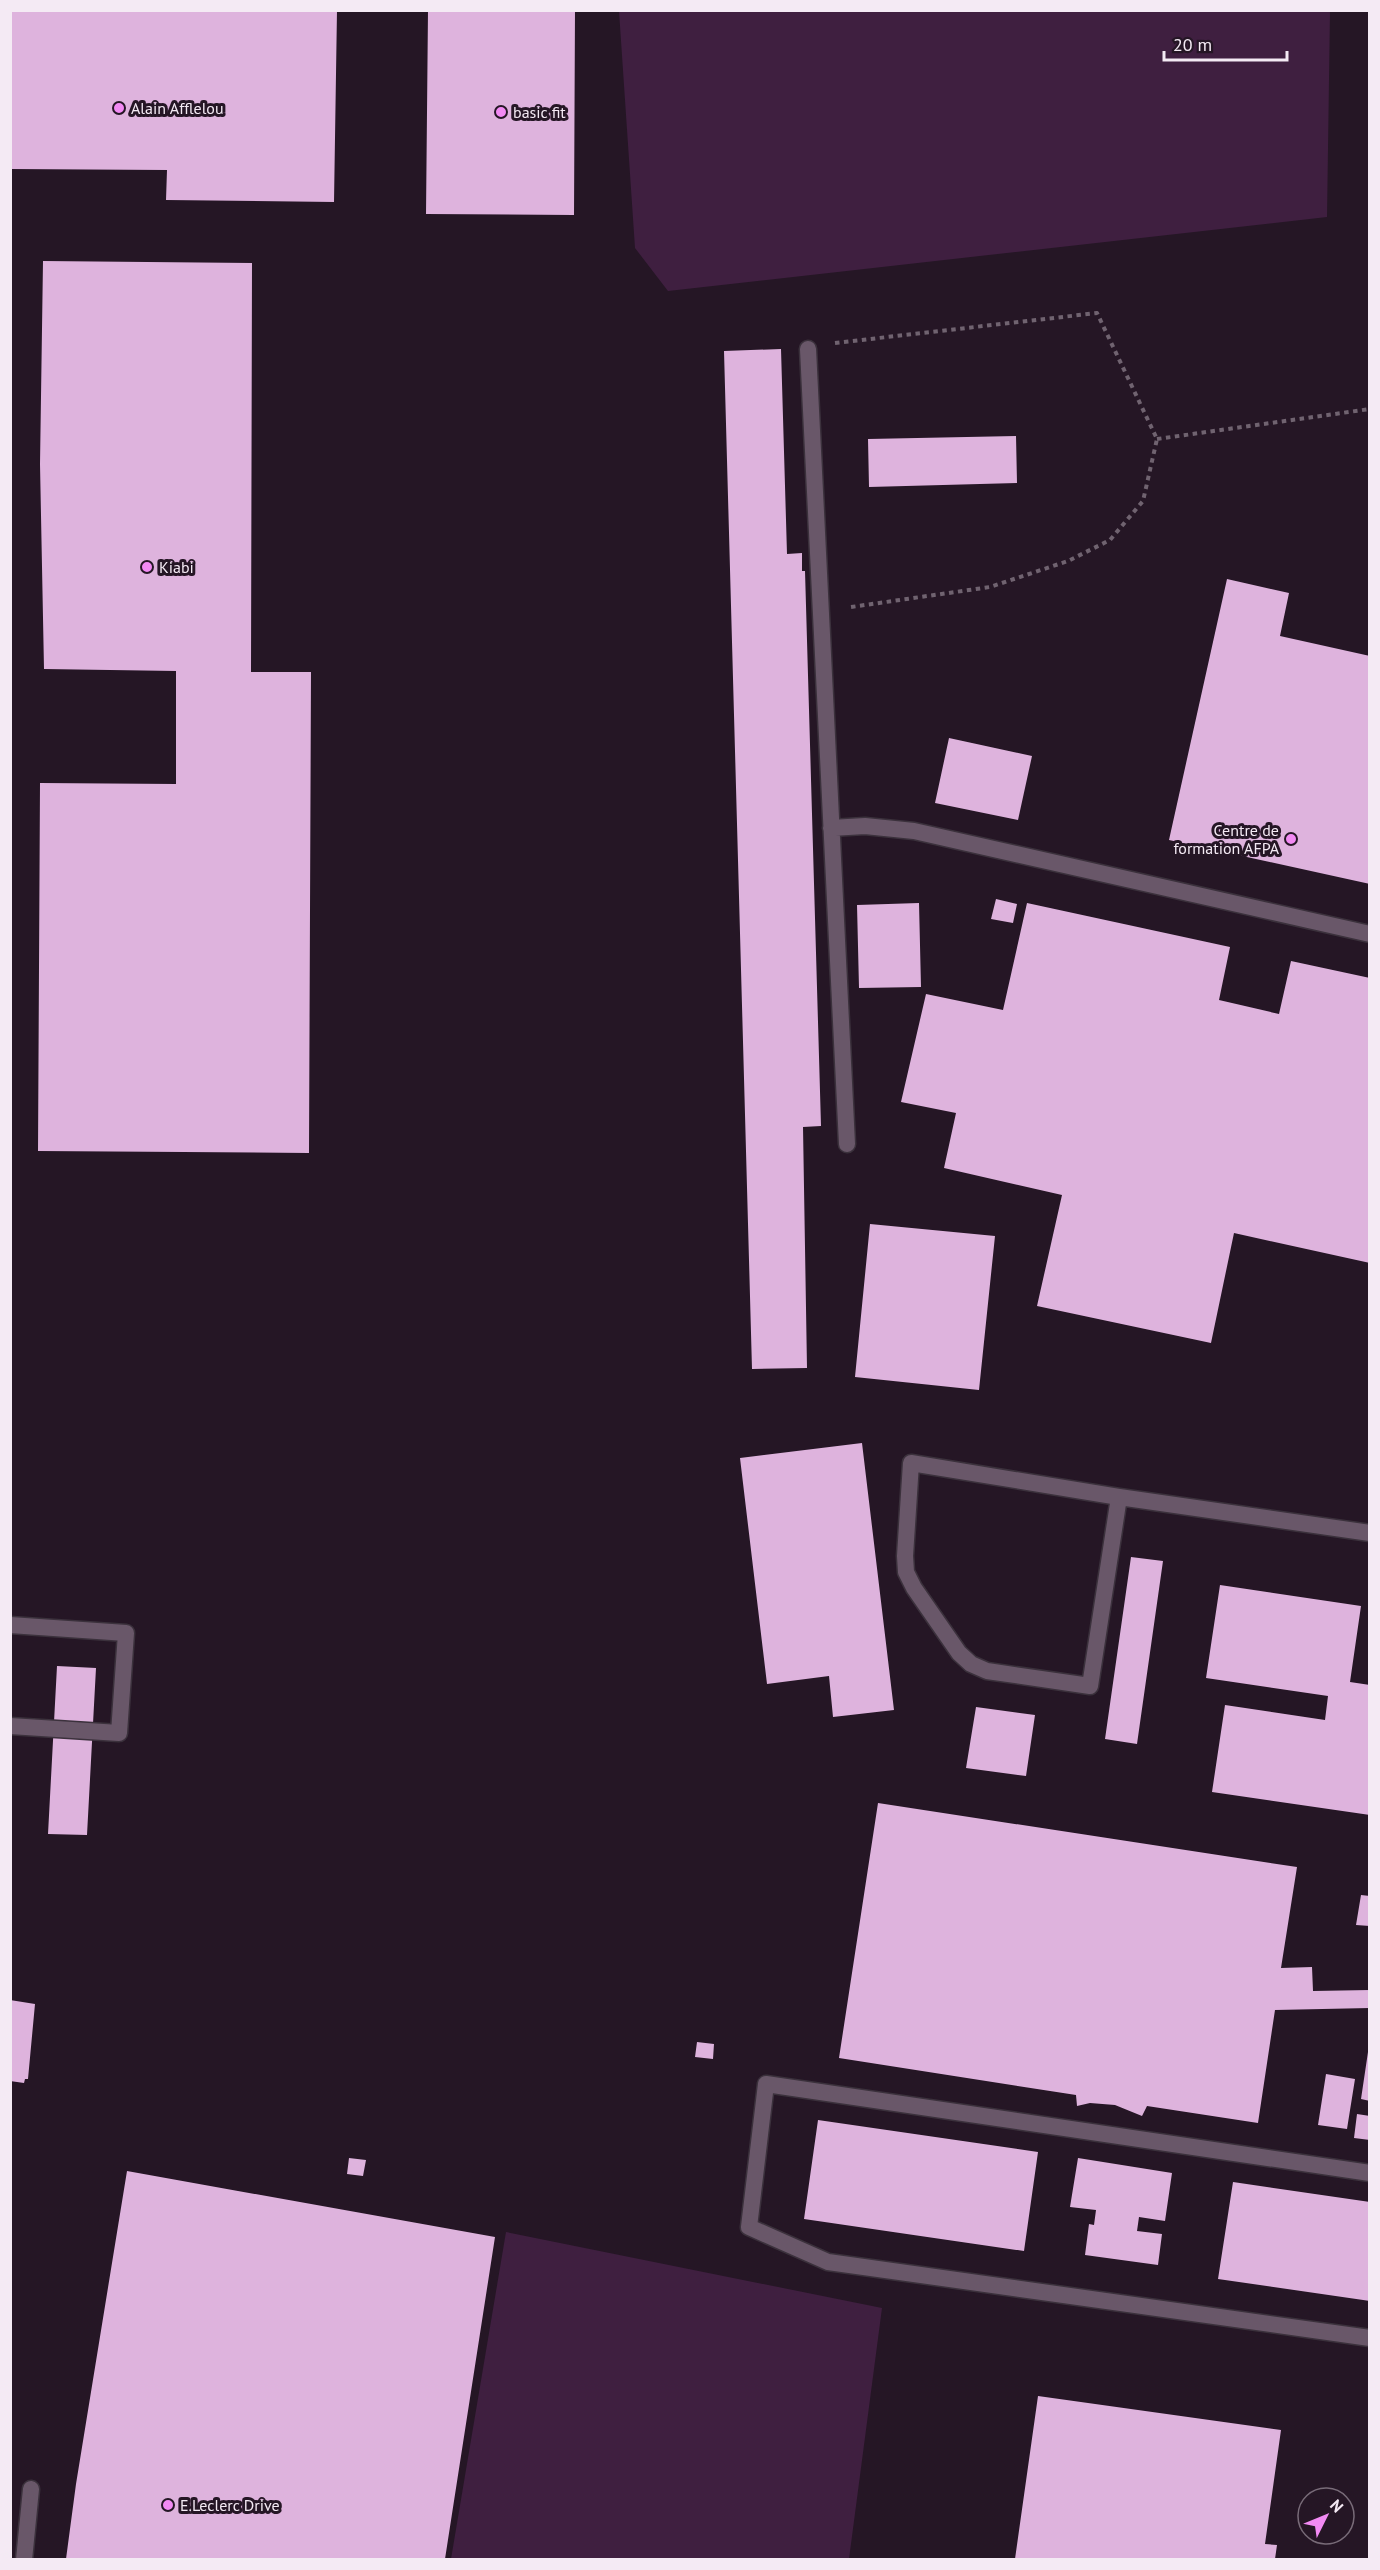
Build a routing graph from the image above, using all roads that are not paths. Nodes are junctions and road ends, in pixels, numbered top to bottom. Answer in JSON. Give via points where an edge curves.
{"nodes":[{"id":1,"x":808,"y":349,"type":"road end"},
{"id":2,"x":831,"y":828,"type":"junction"},
{"id":3,"x":1370,"y":934,"type":"edge"},
{"id":4,"x":847,"y":1144,"type":"dead end"},
{"id":5,"x":1119,"y":1497,"type":"junction"},
{"id":6,"x":1370,"y":1533,"type":"edge"},
{"id":7,"x":10,"y":1625,"type":"edge"},
{"id":8,"x":10,"y":1726,"type":"edge"},
{"id":9,"x":1370,"y":2173,"type":"edge"},
{"id":10,"x":1370,"y":2338,"type":"edge"},
{"id":11,"x":31,"y":2488,"type":"dead end"},
{"id":12,"x":24,"y":2559,"type":"edge"}],
"edges":[{"from":1,"to":2,"type":"lane"},
{"from":2,"to":3,"type":"lane","via":[[865,826],[914,831]]},
{"from":2,"to":4,"type":"lane"},
{"from":5,"to":5,"type":"lane","via":[[911,1463],[906,1572],[946,1636],[971,1664],[987,1671],[1090,1686]]},
{"from":5,"to":6,"type":"lane"},
{"from":7,"to":8,"type":"lane","via":[[126,1633],[119,1734]]},
{"from":9,"to":10,"type":"lane","via":[[766,2084],[749,2227],[828,2262]]},
{"from":11,"to":12,"type":"lane"}]}
